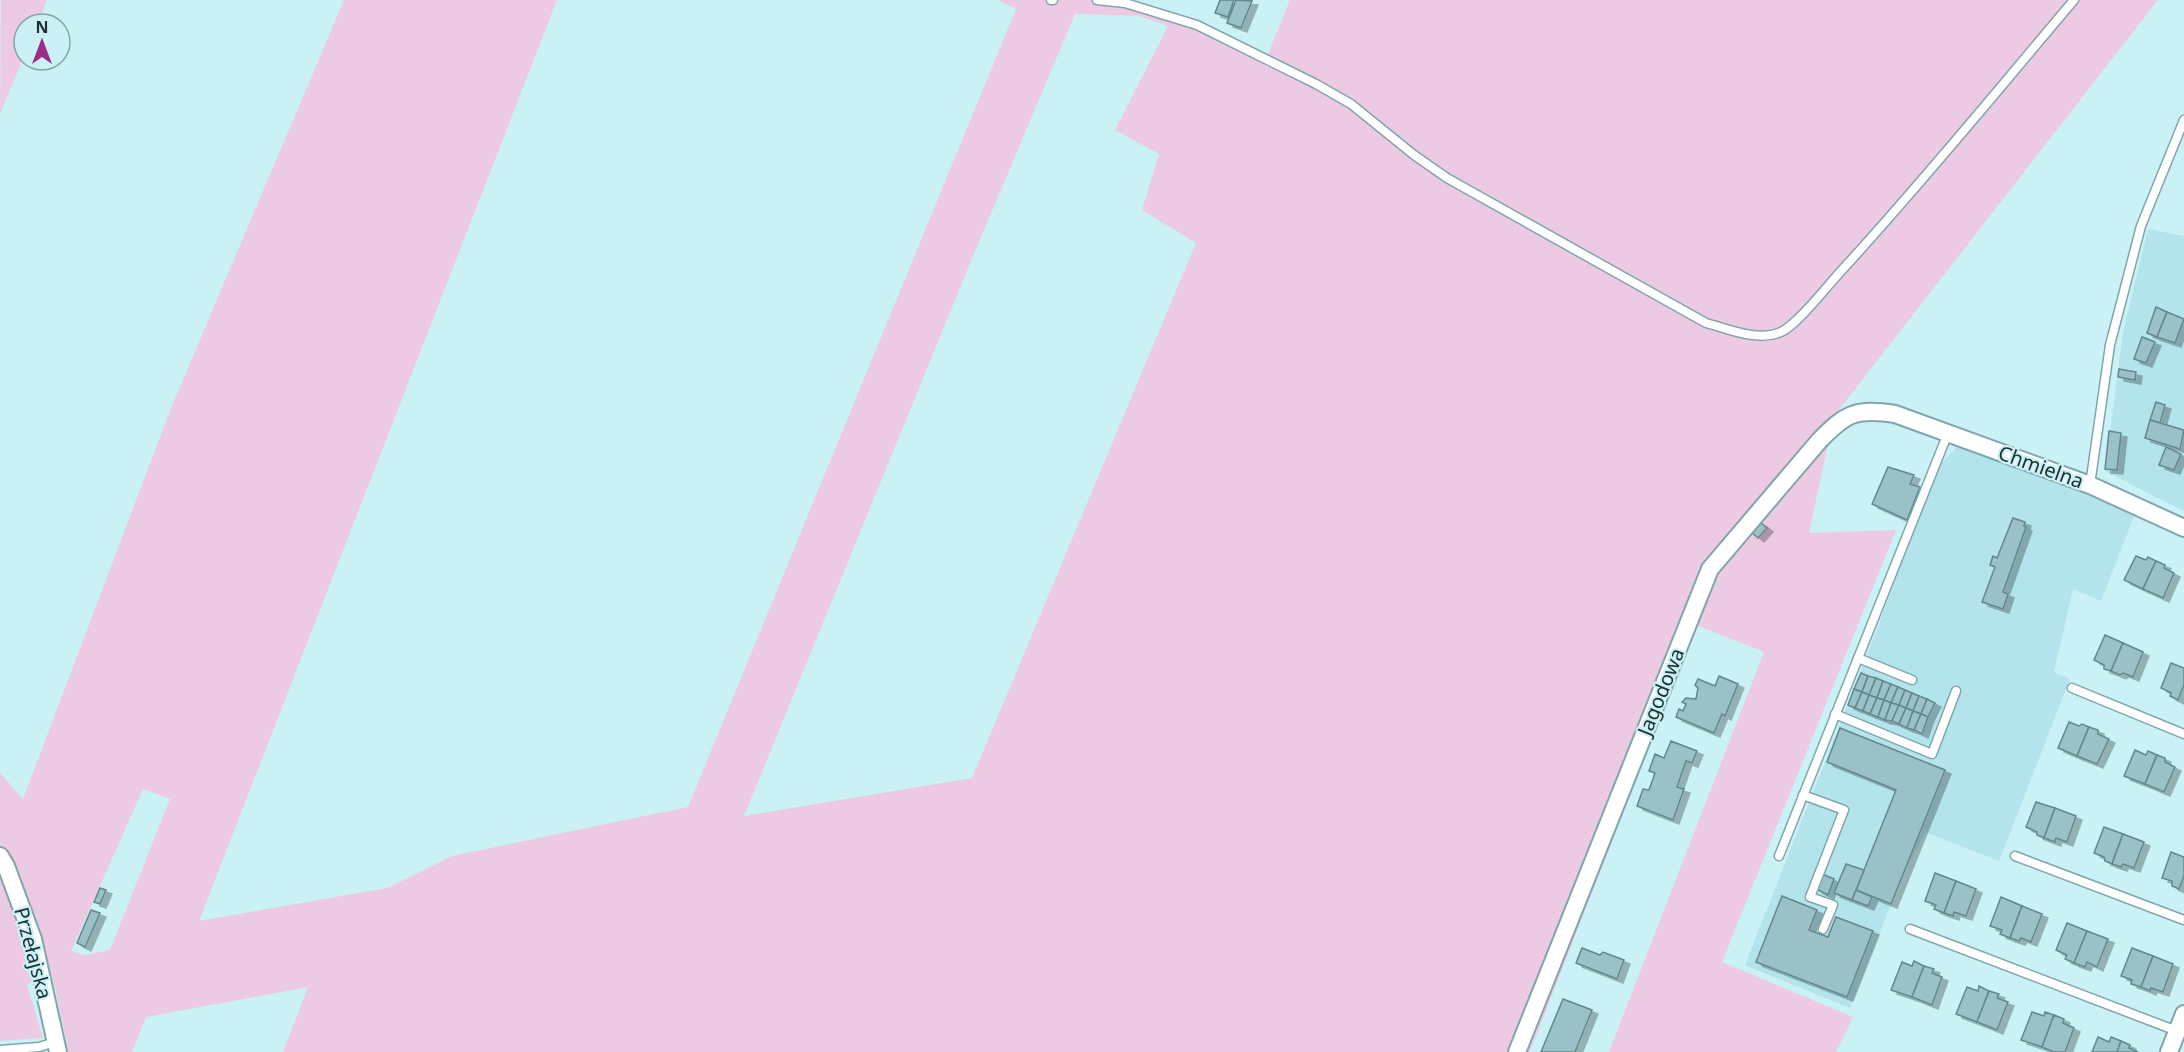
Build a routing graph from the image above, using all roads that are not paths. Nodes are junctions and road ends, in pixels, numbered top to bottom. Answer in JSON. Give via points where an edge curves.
{"nodes":[{"id":1,"x":1097,"y":0,"type":"edge"},
{"id":2,"x":2074,"y":0,"type":"edge"},
{"id":3,"x":2184,"y":120,"type":"edge"},
{"id":4,"x":1895,"y":414,"type":"joint"},
{"id":5,"x":1948,"y":433,"type":"junction"},
{"id":6,"x":2090,"y":485,"type":"junction"},
{"id":7,"x":2184,"y":528,"type":"edge"},
{"id":8,"x":1858,"y":658,"type":"junction"},
{"id":9,"x":1912,"y":680,"type":"dead end"},
{"id":10,"x":2072,"y":688,"type":"dead end"},
{"id":11,"x":1956,"y":691,"type":"dead end"},
{"id":12,"x":1835,"y":714,"type":"junction"},
{"id":13,"x":2184,"y":734,"type":"edge"},
{"id":14,"x":1803,"y":795,"type":"junction"},
{"id":15,"x":0,"y":856,"type":"edge"},
{"id":16,"x":1779,"y":856,"type":"dead end"},
{"id":17,"x":2015,"y":856,"type":"dead end"},
{"id":18,"x":2184,"y":920,"type":"edge"},
{"id":19,"x":1823,"y":929,"type":"dead end"},
{"id":20,"x":1910,"y":929,"type":"dead end"},
{"id":21,"x":2184,"y":1014,"type":"edge"},
{"id":22,"x":2177,"y":1031,"type":"junction"},
{"id":23,"x":57,"y":1047,"type":"edge"},
{"id":24,"x":0,"y":1050,"type":"edge"},
{"id":25,"x":1517,"y":1052,"type":"edge"},
{"id":26,"x":2169,"y":1052,"type":"edge"}],
"edges":[{"from":1,"to":2,"type":"lane","via":[[1125,3],[1197,26],[1316,84],[1351,104],[1457,184],[1706,322],[1750,335],[1783,331],[1801,315],[1887,221]]},
{"from":3,"to":6,"type":"lane","via":[[2138,237],[2110,345]]},
{"from":4,"to":5,"type":"street","name":"Chmielna"},
{"from":4,"to":25,"type":"street","name":"Jagodowa","via":[[1872,411],[1852,414],[1837,422],[1710,570]]},
{"from":5,"to":6,"type":"street","name":"Chmielna"},
{"from":5,"to":8,"type":"lane"},
{"from":6,"to":7,"type":"street","name":"Chmielna"},
{"from":8,"to":9,"type":"lane"},
{"from":8,"to":12,"type":"lane"},
{"from":10,"to":13,"type":"lane"},
{"from":11,"to":12,"type":"lane","via":[[1932,754]]},
{"from":12,"to":14,"type":"lane"},
{"from":14,"to":16,"type":"lane"},
{"from":14,"to":19,"type":"lane","via":[[1844,810],[1810,897],[1833,905]]},
{"from":15,"to":23,"type":"street","name":"Przełajska","via":[[33,939]]},
{"from":17,"to":18,"type":"lane"},
{"from":20,"to":22,"type":"lane"},
{"from":21,"to":22,"type":"street"},
{"from":22,"to":26,"type":"street"},
{"from":23,"to":24,"type":"lane"}]}
